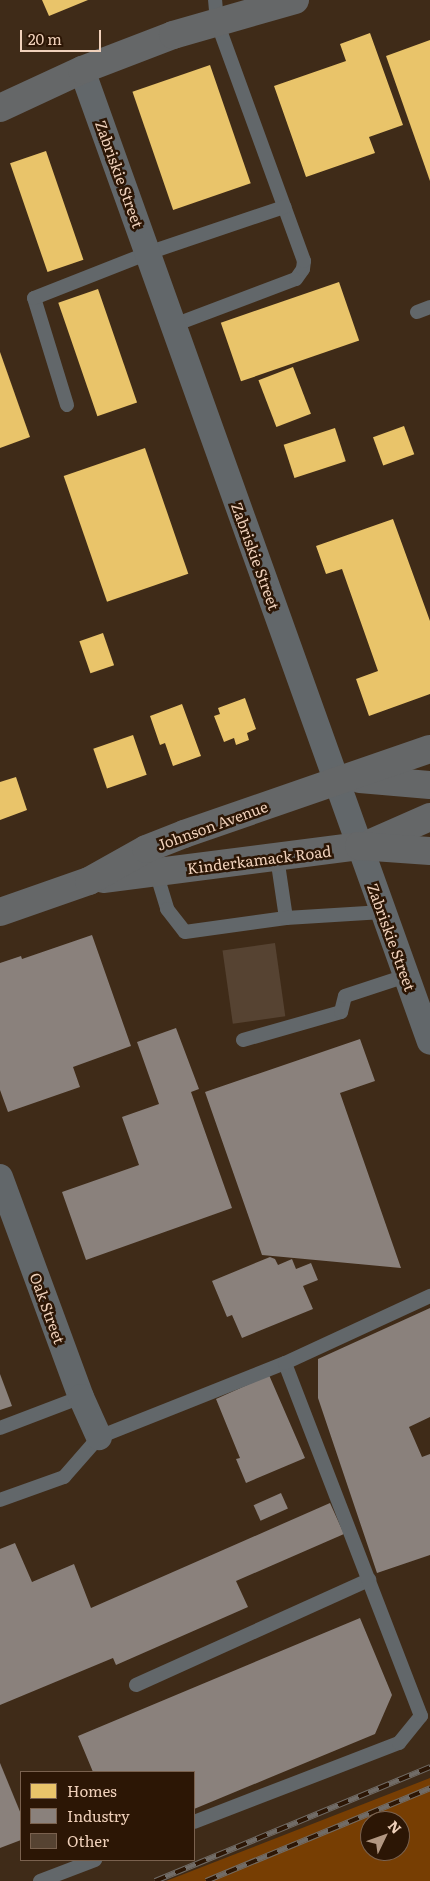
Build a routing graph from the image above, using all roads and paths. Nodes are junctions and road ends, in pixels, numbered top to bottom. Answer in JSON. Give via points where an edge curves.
{"nodes":[{"id":1,"x":295,"y":0,"type":"edge"},
{"id":2,"x":216,"y":11,"type":"edge"},
{"id":3,"x":82,"y":70,"type":"junction"},
{"id":4,"x":0,"y":108,"type":"edge"},
{"id":5,"x":284,"y":207,"type":"junction"},
{"id":6,"x":148,"y":253,"type":"junction"},
{"id":7,"x":174,"y":325,"type":"junction"},
{"id":8,"x":67,"y":405,"type":"dead end"},
{"id":9,"x":430,"y":749,"type":"edge"},
{"id":10,"x":336,"y":780,"type":"junction"},
{"id":11,"x":430,"y":785,"type":"edge"},
{"id":12,"x":430,"y":817,"type":"edge"},
{"id":13,"x":359,"y":846,"type":"junction"},
{"id":14,"x":430,"y":851,"type":"edge"},
{"id":15,"x":277,"y":857,"type":"junction"},
{"id":16,"x":156,"y":872,"type":"junction"},
{"id":17,"x":89,"y":881,"type":"junction"},
{"id":18,"x":0,"y":912,"type":"edge"},
{"id":19,"x":383,"y":912,"type":"junction"},
{"id":20,"x":286,"y":918,"type":"junction"},
{"id":21,"x":406,"y":976,"type":"junction"},
{"id":22,"x":243,"y":1040,"type":"dead end"},
{"id":23,"x":430,"y":1042,"type":"edge"},
{"id":24,"x":0,"y":1177,"type":"edge"},
{"id":25,"x":430,"y":1296,"type":"edge"},
{"id":26,"x":285,"y":1363,"type":"junction"},
{"id":27,"x":81,"y":1397,"type":"junction"},
{"id":28,"x":0,"y":1428,"type":"edge"},
{"id":29,"x":99,"y":1437,"type":"junction"},
{"id":30,"x":0,"y":1500,"type":"edge"},
{"id":31,"x":369,"y":1580,"type":"junction"},
{"id":32,"x":136,"y":1685,"type":"dead end"},
{"id":33,"x":195,"y":1822,"type":"edge"},
{"id":34,"x":93,"y":1861,"type":"edge"},
{"id":35,"x":40,"y":1881,"type":"edge"}],
"edges":[{"from":1,"to":2,"type":"main road"},
{"from":2,"to":3,"type":"main road","via":[[173,35]]},
{"from":2,"to":5,"type":"lane"},
{"from":3,"to":4,"type":"main road"},
{"from":3,"to":6,"type":"street","name":"Zabriskie Street"},
{"from":5,"to":6,"type":"lane"},
{"from":5,"to":7,"type":"lane","via":[[304,261],[296,279]]},
{"from":6,"to":7,"type":"street","name":"Zabriskie Street"},
{"from":6,"to":8,"type":"lane","via":[[34,298]]},
{"from":7,"to":10,"type":"street","name":"Zabriskie Street"},
{"from":9,"to":10,"type":"main road","name":"Johnson Avenue"},
{"from":10,"to":11,"type":"main road","via":[[366,778]]},
{"from":10,"to":13,"type":"street","name":"Zabriskie Street"},
{"from":10,"to":17,"type":"main road","name":"Johnson Avenue","via":[[146,849]]},
{"from":12,"to":13,"type":"main road"},
{"from":13,"to":14,"type":"main road","name":"Kinderkamack Road"},
{"from":13,"to":15,"type":"main road","name":"Kinderkamack Road"},
{"from":13,"to":19,"type":"street","name":"Zabriskie Street"},
{"from":15,"to":16,"type":"main road","name":"Kinderkamack Road"},
{"from":15,"to":20,"type":"lane"},
{"from":16,"to":17,"type":"main road","name":"Kinderkamack Road"},
{"from":16,"to":20,"type":"lane","via":[[166,909],[185,932]]},
{"from":17,"to":18,"type":"main road","name":"Johnson Avenue"},
{"from":19,"to":20,"type":"lane"},
{"from":19,"to":21,"type":"street","name":"Zabriskie Street"},
{"from":21,"to":22,"type":"lane","via":[[345,996],[341,1012]]},
{"from":21,"to":23,"type":"street","name":"Zabriskie Street"},
{"from":24,"to":27,"type":"street","name":"Oak Street"},
{"from":25,"to":26,"type":"lane"},
{"from":26,"to":29,"type":"lane"},
{"from":26,"to":31,"type":"lane"},
{"from":27,"to":28,"type":"lane"},
{"from":27,"to":29,"type":"street","name":"Oak Street"},
{"from":29,"to":30,"type":"lane","via":[[64,1477]]},
{"from":31,"to":32,"type":"lane"},
{"from":31,"to":33,"type":"lane","via":[[421,1716],[399,1743]]},
{"from":34,"to":35,"type":"lane"}]}
